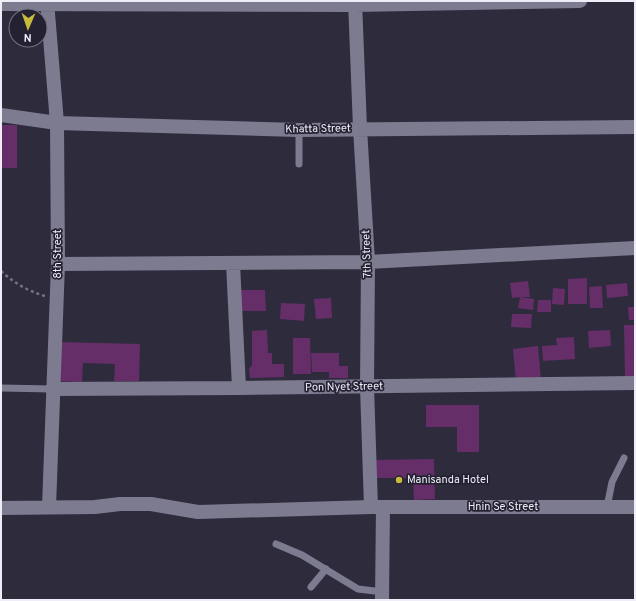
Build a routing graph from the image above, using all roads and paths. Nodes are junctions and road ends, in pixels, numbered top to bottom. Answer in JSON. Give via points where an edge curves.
{"nodes":[{"id":1,"x":580,"y":1,"type":"edge"},
{"id":2,"x":48,"y":2,"type":"edge"},
{"id":3,"x":355,"y":3,"type":"edge"},
{"id":4,"x":1,"y":4,"type":"edge"},
{"id":5,"x":1,"y":115,"type":"edge"},
{"id":6,"x":57,"y":123,"type":"junction"},
{"id":7,"x":635,"y":127,"type":"edge"},
{"id":8,"x":360,"y":128,"type":"junction"},
{"id":9,"x":299,"y":130,"type":"junction"},
{"id":10,"x":299,"y":164,"type":"dead end"},
{"id":11,"x":635,"y":248,"type":"edge"},
{"id":12,"x":368,"y":262,"type":"junction"},
{"id":13,"x":233,"y":263,"type":"junction"},
{"id":14,"x":58,"y":264,"type":"junction"},
{"id":15,"x":1,"y":271,"type":"edge"},
{"id":16,"x":57,"y":300,"type":"junction"},
{"id":17,"x":635,"y":383,"type":"edge"},
{"id":18,"x":367,"y":387,"type":"junction"},
{"id":19,"x":1,"y":388,"type":"edge"},
{"id":20,"x":239,"y":388,"type":"junction"},
{"id":21,"x":52,"y":389,"type":"junction"},
{"id":22,"x":624,"y":458,"type":"dead end"},
{"id":23,"x":49,"y":507,"type":"junction"},
{"id":24,"x":377,"y":507,"type":"junction"},
{"id":25,"x":607,"y":507,"type":"junction"},
{"id":26,"x":635,"y":507,"type":"edge"},
{"id":27,"x":1,"y":508,"type":"edge"},
{"id":28,"x":276,"y":544,"type":"dead end"},
{"id":29,"x":326,"y":569,"type":"junction"},
{"id":30,"x":311,"y":587,"type":"dead end"},
{"id":31,"x":382,"y":596,"type":"edge"}],
"edges":[{"from":1,"to":3,"type":"street"},
{"from":2,"to":3,"type":"street"},
{"from":2,"to":4,"type":"street"},
{"from":2,"to":6,"type":"street","name":"8th Street"},
{"from":3,"to":8,"type":"street","name":"7th Street"},
{"from":5,"to":6,"type":"street","name":"Khatta Street"},
{"from":6,"to":9,"type":"street","name":"Khatta Street"},
{"from":6,"to":14,"type":"street","name":"8th Street"},
{"from":7,"to":8,"type":"street","name":"Khatta Street"},
{"from":8,"to":9,"type":"street","name":"Khatta Street"},
{"from":8,"to":12,"type":"street","name":"7th Street"},
{"from":9,"to":10,"type":"lane"},
{"from":11,"to":12,"type":"street"},
{"from":12,"to":13,"type":"street"},
{"from":12,"to":18,"type":"street","name":"7th Street"},
{"from":13,"to":14,"type":"street"},
{"from":13,"to":20,"type":"street"},
{"from":14,"to":16,"type":"street","name":"8th Street"},
{"from":15,"to":16,"type":"path","via":[[33,293]]},
{"from":16,"to":21,"type":"street","name":"8th Street"},
{"from":17,"to":18,"type":"street","name":"Pon Nyet Street"},
{"from":18,"to":20,"type":"street","name":"Pon Nyet Street"},
{"from":18,"to":24,"type":"street","name":"7th Street"},
{"from":19,"to":21,"type":"lane"},
{"from":20,"to":21,"type":"street","name":"Pon Nyet Street"},
{"from":21,"to":23,"type":"street","name":"8th Street"},
{"from":22,"to":25,"type":"lane","via":[[612,482]]},
{"from":23,"to":24,"type":"street","name":"Hnin Se Street","via":[[151,504],[198,512]]},
{"from":23,"to":27,"type":"street","name":"Hnin Se Street"},
{"from":24,"to":25,"type":"street","name":"Hnin Se Street"},
{"from":24,"to":31,"type":"street","name":"7th Street"},
{"from":25,"to":26,"type":"street","name":"Hnin Se Street"},
{"from":28,"to":29,"type":"lane"},
{"from":29,"to":30,"type":"lane"},
{"from":29,"to":31,"type":"lane","via":[[358,589]]}]}
